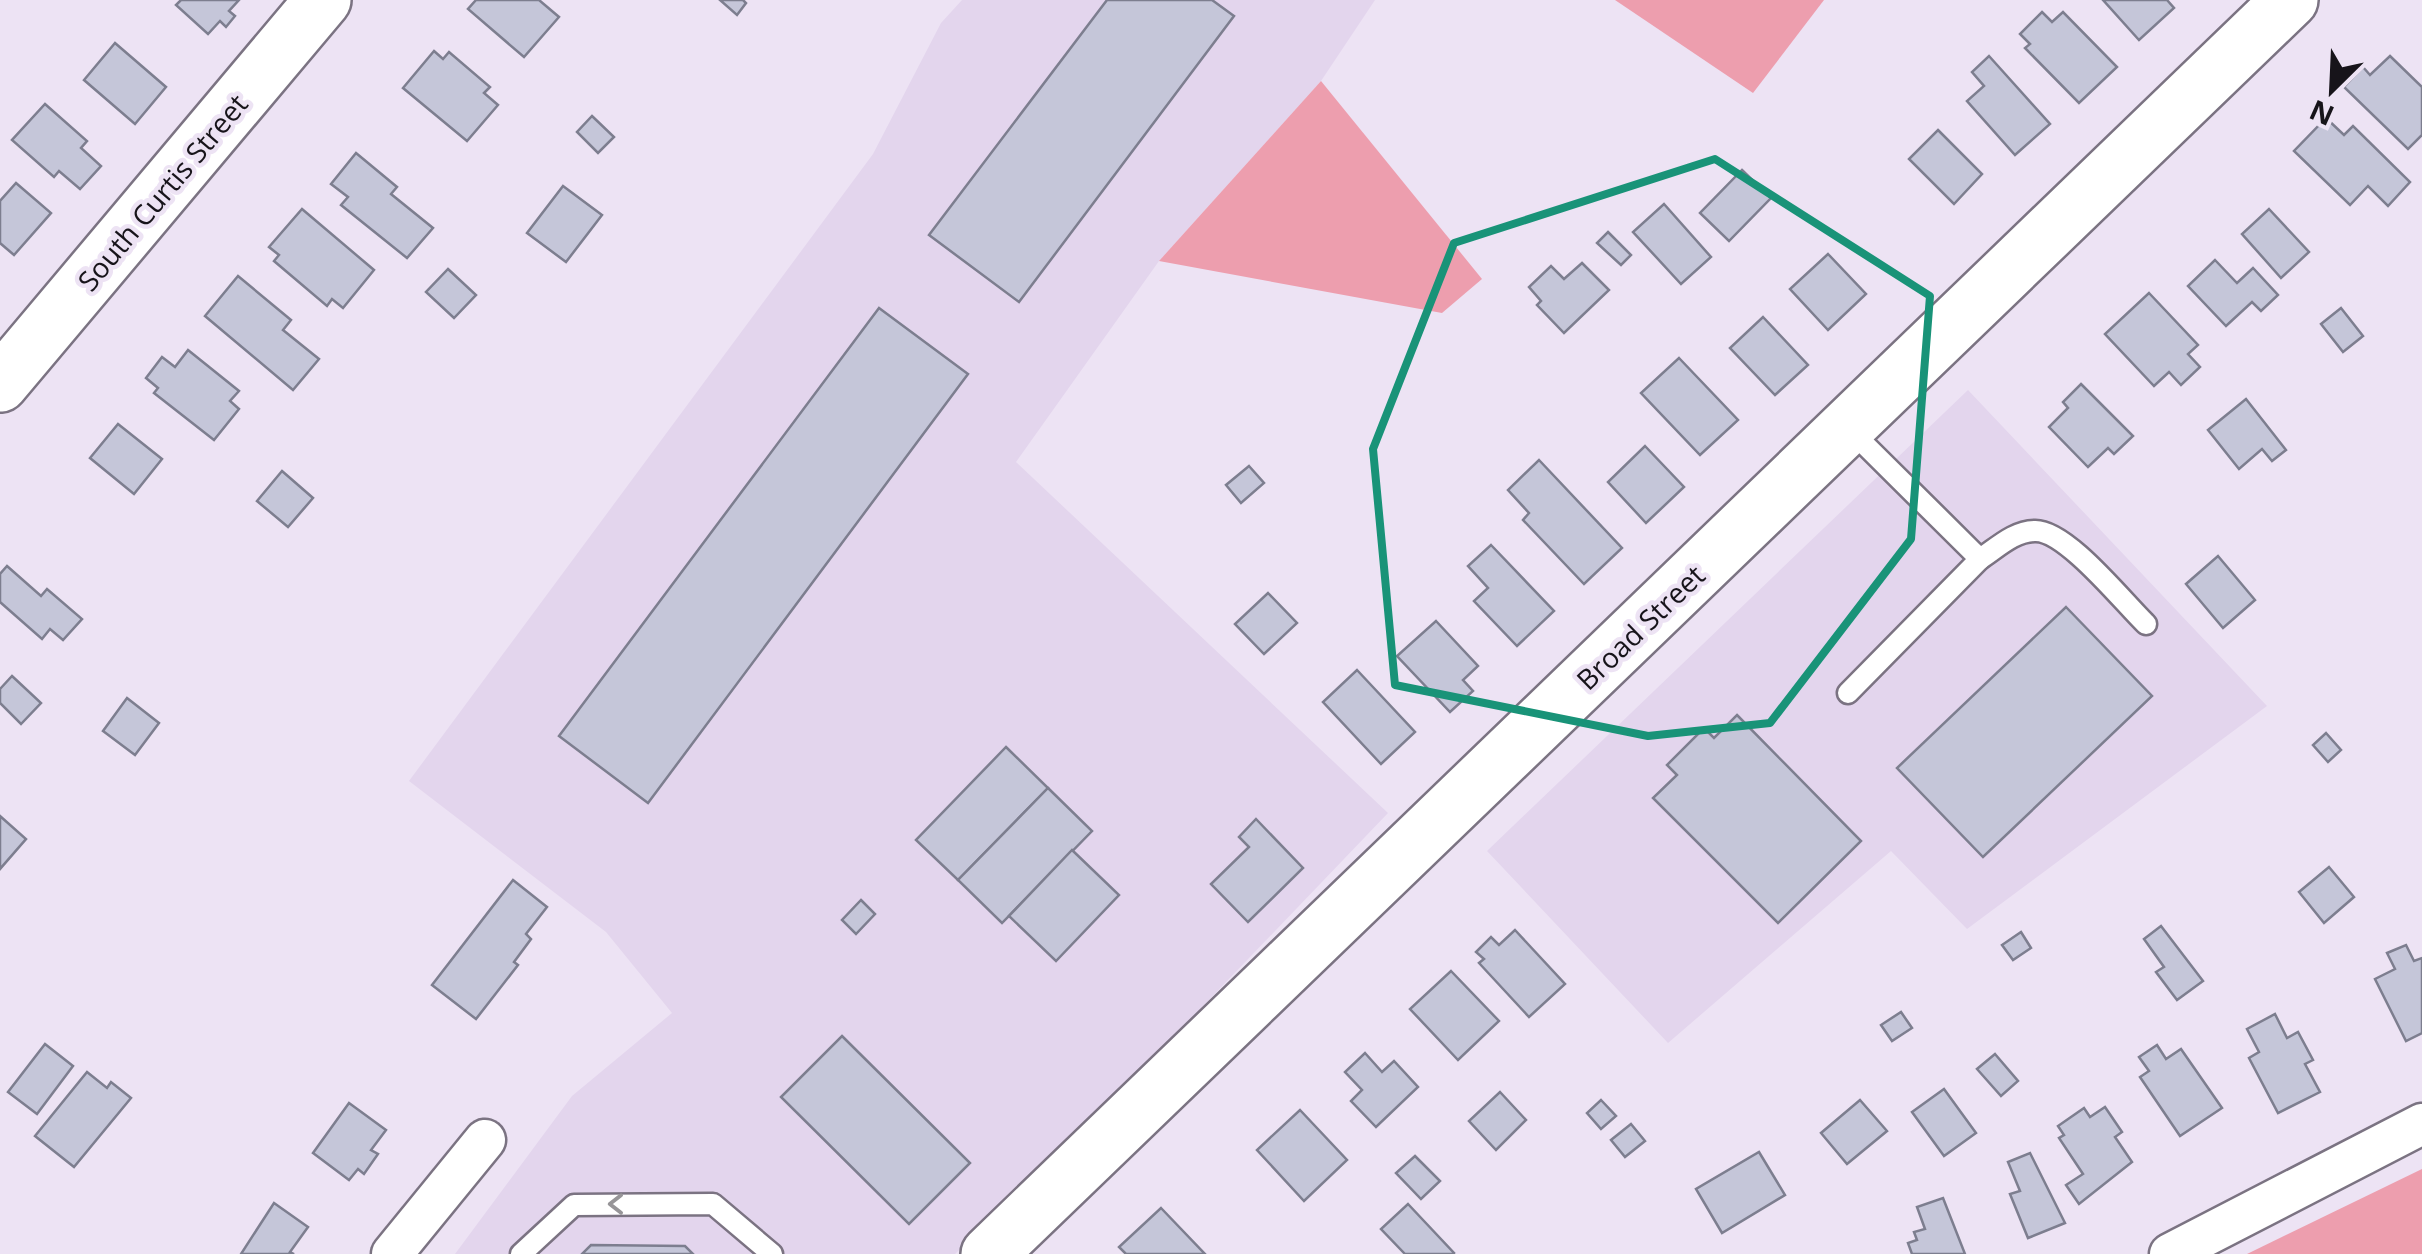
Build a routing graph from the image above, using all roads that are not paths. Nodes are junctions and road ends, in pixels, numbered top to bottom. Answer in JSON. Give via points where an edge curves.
{"nodes":[{"id":1,"x":324,"y":0,"type":"edge"},
{"id":2,"x":2290,"y":0,"type":"edge"},
{"id":3,"x":0,"y":384,"type":"edge"},
{"id":4,"x":1847,"y":427,"type":"junction"},
{"id":5,"x":1980,"y":559,"type":"junction"},
{"id":6,"x":2146,"y":624,"type":"dead end"},
{"id":7,"x":1848,"y":692,"type":"dead end"},
{"id":8,"x":2422,"y":1124,"type":"edge"},
{"id":9,"x":485,"y":1140,"type":"dead end"},
{"id":10,"x":392,"y":1254,"type":"edge"},
{"id":11,"x":521,"y":1254,"type":"edge"},
{"id":12,"x":772,"y":1254,"type":"edge"},
{"id":13,"x":989,"y":1254,"type":"edge"},
{"id":14,"x":2170,"y":1254,"type":"edge"}],
"edges":[{"from":1,"to":3,"type":"main road","name":"South Curtis Street"},
{"from":2,"to":4,"type":"main road","name":"Broad Street"},
{"from":4,"to":5,"type":"lane"},
{"from":4,"to":13,"type":"main road","name":"Broad Street"},
{"from":5,"to":6,"type":"lane","via":[[2015,536],[2037,530],[2058,537]]},
{"from":5,"to":7,"type":"lane"},
{"from":8,"to":14,"type":"street"},
{"from":9,"to":10,"type":"street"},
{"from":12,"to":11,"type":"lane","one_way":true,"via":[[713,1204],[574,1204]]}]}
